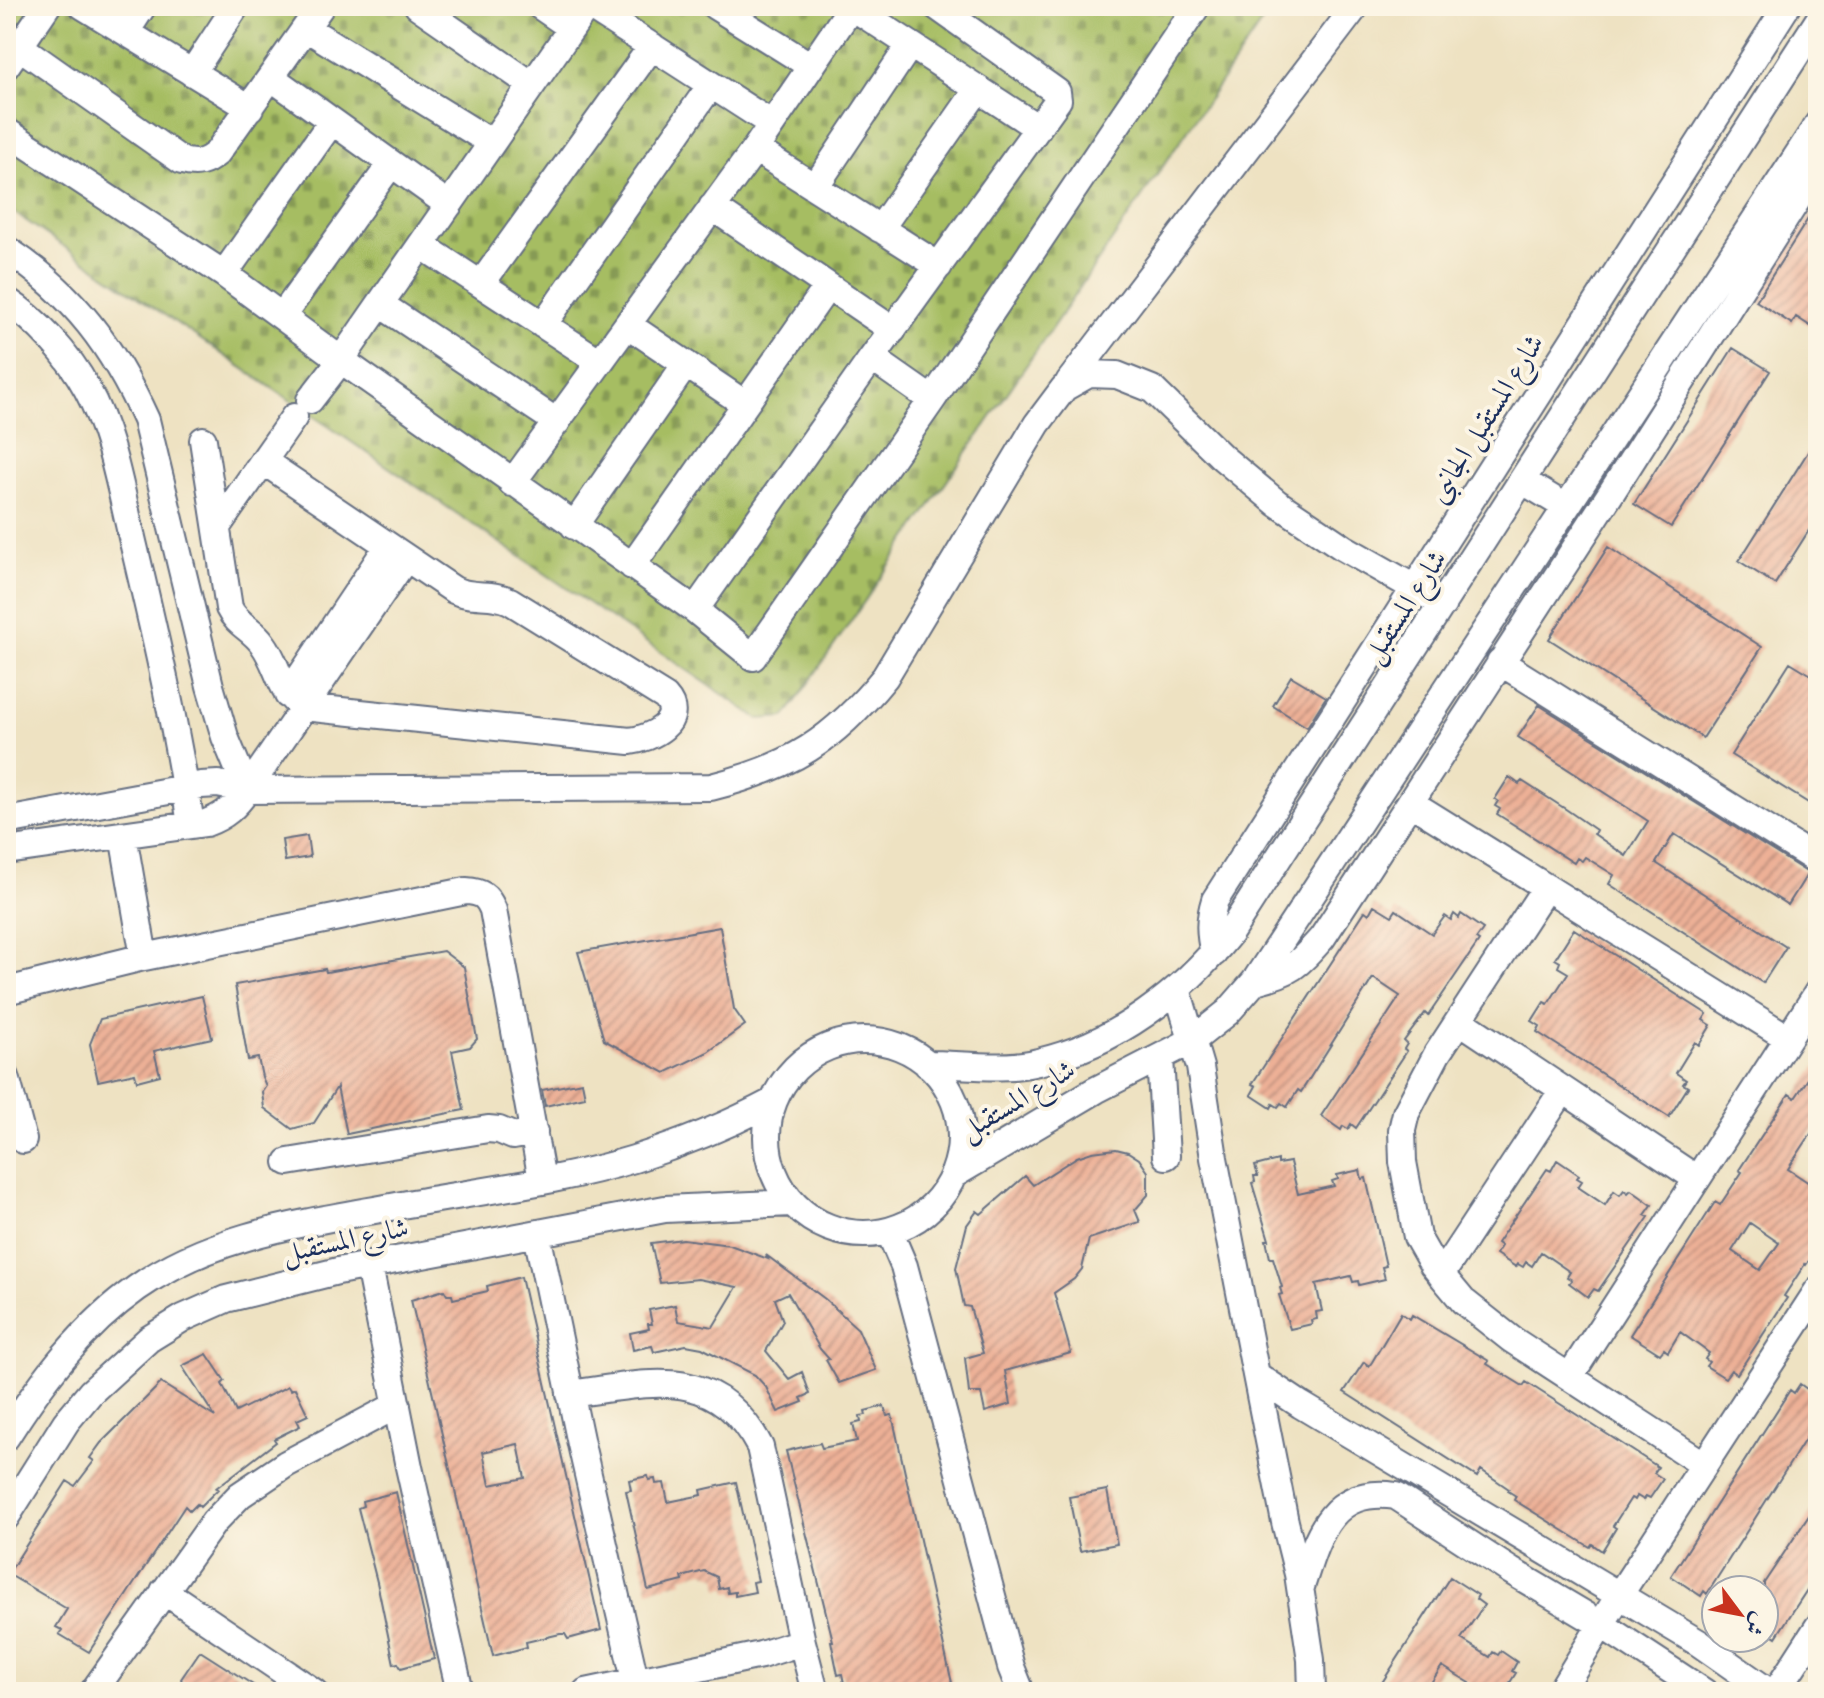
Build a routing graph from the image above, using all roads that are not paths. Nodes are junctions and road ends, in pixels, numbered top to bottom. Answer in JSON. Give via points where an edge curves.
{"nodes":[{"id":1,"x":47,"y":6,"type":"edge"},
{"id":2,"x":83,"y":6,"type":"edge"},
{"id":3,"x":143,"y":6,"type":"edge"},
{"id":4,"x":236,"y":6,"type":"edge"},
{"id":5,"x":321,"y":6,"type":"edge"},
{"id":6,"x":418,"y":6,"type":"edge"},
{"id":7,"x":540,"y":6,"type":"edge"},
{"id":8,"x":588,"y":6,"type":"edge"},
{"id":9,"x":715,"y":6,"type":"edge"},
{"id":10,"x":851,"y":6,"type":"edge"},
{"id":11,"x":936,"y":6,"type":"edge"},
{"id":12,"x":1197,"y":6,"type":"edge"},
{"id":13,"x":1356,"y":6,"type":"edge"},
{"id":14,"x":1787,"y":6,"type":"edge"},
{"id":15,"x":1818,"y":21,"type":"edge"},
{"id":16,"x":306,"y":28,"type":"junction"},
{"id":17,"x":572,"y":28,"type":"junction"},
{"id":18,"x":126,"y":32,"type":"junction"},
{"id":19,"x":910,"y":45,"type":"junction"},
{"id":20,"x":652,"y":46,"type":"junction"},
{"id":21,"x":11,"y":50,"type":"edge"},
{"id":22,"x":811,"y":66,"type":"junction"},
{"id":23,"x":192,"y":73,"type":"junction"},
{"id":24,"x":272,"y":78,"type":"junction"},
{"id":25,"x":532,"y":85,"type":"junction"},
{"id":26,"x":711,"y":85,"type":"junction"},
{"id":27,"x":978,"y":89,"type":"junction"},
{"id":28,"x":250,"y":108,"type":"junction"},
{"id":29,"x":1719,"y":110,"type":"junction"},
{"id":30,"x":332,"y":121,"type":"junction"},
{"id":31,"x":772,"y":124,"type":"junction"},
{"id":32,"x":1818,"y":124,"type":"edge"},
{"id":33,"x":1038,"y":128,"type":"junction"},
{"id":34,"x":1747,"y":128,"type":"junction"},
{"id":35,"x":6,"y":131,"type":"edge"},
{"id":36,"x":492,"y":143,"type":"junction"},
{"id":37,"x":755,"y":149,"type":"junction"},
{"id":38,"x":391,"y":164,"type":"junction"},
{"id":39,"x":1818,"y":167,"type":"edge"},
{"id":40,"x":815,"y":187,"type":"junction"},
{"id":41,"x":449,"y":205,"type":"junction"},
{"id":42,"x":712,"y":207,"type":"junction"},
{"id":43,"x":880,"y":229,"type":"junction"},
{"id":44,"x":421,"y":245,"type":"junction"},
{"id":45,"x":6,"y":249,"type":"edge"},
{"id":46,"x":939,"y":266,"type":"junction"},
{"id":47,"x":224,"y":274,"type":"junction"},
{"id":48,"x":481,"y":284,"type":"junction"},
{"id":49,"x":828,"y":286,"type":"junction"},
{"id":50,"x":6,"y":300,"type":"edge"},
{"id":51,"x":380,"y":304,"type":"junction"},
{"id":52,"x":283,"y":315,"type":"junction"},
{"id":53,"x":543,"y":325,"type":"junction"},
{"id":54,"x":628,"y":325,"type":"junction"},
{"id":55,"x":893,"y":330,"type":"junction"},
{"id":56,"x":872,"y":358,"type":"junction"},
{"id":57,"x":341,"y":360,"type":"junction"},
{"id":58,"x":600,"y":362,"type":"junction"},
{"id":59,"x":686,"y":364,"type":"junction"},
{"id":60,"x":1551,"y":372,"type":"junction"},
{"id":61,"x":1064,"y":388,"type":"junction"},
{"id":62,"x":1579,"y":390,"type":"junction"},
{"id":63,"x":932,"y":400,"type":"junction"},
{"id":64,"x":745,"y":404,"type":"junction"},
{"id":65,"x":557,"y":422,"type":"junction"},
{"id":66,"x":203,"y":440,"type":"dead end"},
{"id":67,"x":263,"y":461,"type":"junction"},
{"id":68,"x":1523,"y":481,"type":"junction"},
{"id":69,"x":512,"y":483,"type":"junction"},
{"id":70,"x":1566,"y":507,"type":"junction"},
{"id":71,"x":574,"y":526,"type":"junction"},
{"id":72,"x":217,"y":527,"type":"junction"},
{"id":73,"x":397,"y":552,"type":"junction"},
{"id":74,"x":632,"y":566,"type":"junction"},
{"id":75,"x":1416,"y":587,"type":"junction"},
{"id":76,"x":1443,"y":604,"type":"junction"},
{"id":77,"x":695,"y":610,"type":"junction"},
{"id":78,"x":1500,"y":662,"type":"junction"},
{"id":79,"x":295,"y":701,"type":"junction"},
{"id":80,"x":185,"y":788,"type":"junction"},
{"id":81,"x":247,"y":790,"type":"junction"},
{"id":82,"x":1411,"y":803,"type":"junction"},
{"id":83,"x":6,"y":821,"type":"edge"},
{"id":84,"x":191,"y":825,"type":"junction"},
{"id":85,"x":123,"y":835,"type":"junction"},
{"id":86,"x":6,"y":851,"type":"edge"},
{"id":87,"x":1818,"y":861,"type":"edge"},
{"id":88,"x":1546,"y":887,"type":"junction"},
{"id":89,"x":1214,"y":953,"type":"junction"},
{"id":90,"x":144,"y":957,"type":"junction"},
{"id":91,"x":1255,"y":981,"type":"junction"},
{"id":92,"x":1177,"y":989,"type":"junction"},
{"id":93,"x":6,"y":991,"type":"edge"},
{"id":94,"x":1818,"y":992,"type":"edge"},
{"id":95,"x":1460,"y":1021,"type":"junction"},
{"id":96,"x":1788,"y":1038,"type":"junction"},
{"id":97,"x":1193,"y":1040,"type":"junction"},
{"id":98,"x":1160,"y":1058,"type":"junction"},
{"id":99,"x":927,"y":1064,"type":"junction"},
{"id":100,"x":6,"y":1077,"type":"edge"},
{"id":101,"x":1563,"y":1090,"type":"junction"},
{"id":102,"x":774,"y":1101,"type":"junction"},
{"id":103,"x":534,"y":1132,"type":"junction"},
{"id":104,"x":23,"y":1140,"type":"dead end"},
{"id":105,"x":1166,"y":1156,"type":"dead end"},
{"id":106,"x":288,"y":1162,"type":"dead end"},
{"id":107,"x":953,"y":1175,"type":"junction"},
{"id":108,"x":1697,"y":1179,"type":"junction"},
{"id":109,"x":542,"y":1180,"type":"junction"},
{"id":110,"x":792,"y":1203,"type":"junction"},
{"id":111,"x":889,"y":1231,"type":"junction"},
{"id":112,"x":537,"y":1234,"type":"junction"},
{"id":113,"x":369,"y":1266,"type":"junction"},
{"id":114,"x":1441,"y":1275,"type":"junction"},
{"id":115,"x":1818,"y":1290,"type":"edge"},
{"id":116,"x":1808,"y":1326,"type":"edge"},
{"id":117,"x":1256,"y":1375,"type":"junction"},
{"id":118,"x":1570,"y":1376,"type":"junction"},
{"id":119,"x":570,"y":1394,"type":"junction"},
{"id":120,"x":397,"y":1405,"type":"junction"},
{"id":121,"x":6,"y":1437,"type":"edge"},
{"id":122,"x":1703,"y":1464,"type":"junction"},
{"id":123,"x":6,"y":1517,"type":"edge"},
{"id":124,"x":1300,"y":1590,"type":"junction"},
{"id":125,"x":164,"y":1591,"type":"junction"},
{"id":126,"x":1618,"y":1597,"type":"junction"},
{"id":127,"x":1602,"y":1625,"type":"junction"},
{"id":128,"x":1818,"y":1627,"type":"edge"},
{"id":129,"x":802,"y":1642,"type":"junction"},
{"id":130,"x":1009,"y":1679,"type":"edge"},
{"id":131,"x":635,"y":1680,"type":"junction"},
{"id":132,"x":93,"y":1692,"type":"edge"},
{"id":133,"x":314,"y":1692,"type":"edge"},
{"id":134,"x":460,"y":1692,"type":"edge"},
{"id":135,"x":586,"y":1692,"type":"edge"},
{"id":136,"x":815,"y":1692,"type":"edge"},
{"id":137,"x":1021,"y":1692,"type":"edge"},
{"id":138,"x":1312,"y":1692,"type":"edge"},
{"id":139,"x":1560,"y":1692,"type":"edge"},
{"id":140,"x":1704,"y":1692,"type":"edge"},
{"id":141,"x":1769,"y":1692,"type":"edge"},
{"id":142,"x":1776,"y":1692,"type":"edge"}],
"edges":[{"from":1,"to":21,"type":"street"},
{"from":2,"to":18,"type":"street"},
{"from":3,"to":18,"type":"street"},
{"from":4,"to":23,"type":"street"},
{"from":5,"to":16,"type":"street"},
{"from":6,"to":25,"type":"street"},
{"from":7,"to":17,"type":"street"},
{"from":8,"to":17,"type":"street"},
{"from":8,"to":20,"type":"street"},
{"from":9,"to":22,"type":"street"},
{"from":10,"to":19,"type":"street"},
{"from":10,"to":22,"type":"street"},
{"from":11,"to":33,"type":"street","via":[[1057,92],[1058,100]]},
{"from":12,"to":63,"type":"street"},
{"from":13,"to":61,"type":"street"},
{"from":14,"to":29,"type":"street","name":"شارع المستقبل الجانبى"},
{"from":15,"to":34,"type":"street","name":"شارع المستقبل"},
{"from":16,"to":24,"type":"street"},
{"from":16,"to":36,"type":"street"},
{"from":17,"to":25,"type":"street"},
{"from":18,"to":23,"type":"street"},
{"from":19,"to":27,"type":"street"},
{"from":19,"to":40,"type":"street"},
{"from":20,"to":26,"type":"street"},
{"from":20,"to":48,"type":"street"},
{"from":21,"to":28,"type":"street","via":[[182,161],[208,161]]},
{"from":22,"to":31,"type":"street"},
{"from":23,"to":28,"type":"street"},
{"from":24,"to":28,"type":"street"},
{"from":24,"to":30,"type":"street"},
{"from":25,"to":36,"type":"street"},
{"from":26,"to":31,"type":"street"},
{"from":26,"to":53,"type":"street"},
{"from":27,"to":33,"type":"street"},
{"from":27,"to":43,"type":"street"},
{"from":29,"to":34,"type":"street"},
{"from":29,"to":60,"type":"street","name":"شارع المستقبل الجانبى"},
{"from":30,"to":38,"type":"street"},
{"from":30,"to":47,"type":"street"},
{"from":31,"to":37,"type":"street"},
{"from":32,"to":70,"type":"street","name":"شارع المستقبل"},
{"from":33,"to":46,"type":"street"},
{"from":34,"to":62,"type":"street","name":"شارع المستقبل"},
{"from":35,"to":47,"type":"street"},
{"from":36,"to":41,"type":"street"},
{"from":37,"to":40,"type":"street"},
{"from":37,"to":42,"type":"street"},
{"from":38,"to":41,"type":"street"},
{"from":38,"to":52,"type":"street"},
{"from":39,"to":78,"type":"street"},
{"from":40,"to":43,"type":"street"},
{"from":41,"to":44,"type":"street"},
{"from":42,"to":49,"type":"street"},
{"from":42,"to":54,"type":"street"},
{"from":43,"to":46,"type":"street"},
{"from":44,"to":48,"type":"street"},
{"from":44,"to":51,"type":"street"},
{"from":45,"to":81,"type":"street","via":[[80,310],[106,344],[146,420],[210,686]]},
{"from":46,"to":55,"type":"street"},
{"from":47,"to":52,"type":"street"},
{"from":48,"to":53,"type":"street"},
{"from":49,"to":55,"type":"street"},
{"from":49,"to":64,"type":"street"},
{"from":50,"to":80,"type":"street","via":[[56,344],[86,388],[108,436],[170,700]]},
{"from":51,"to":57,"type":"street"},
{"from":51,"to":65,"type":"street"},
{"from":52,"to":57,"type":"street"},
{"from":53,"to":58,"type":"street"},
{"from":54,"to":58,"type":"street"},
{"from":54,"to":59,"type":"street"},
{"from":55,"to":56,"type":"street"},
{"from":56,"to":63,"type":"street"},
{"from":56,"to":77,"type":"street"},
{"from":57,"to":67,"type":"street"},
{"from":57,"to":69,"type":"street"},
{"from":58,"to":65,"type":"street"},
{"from":59,"to":64,"type":"street"},
{"from":59,"to":71,"type":"street"},
{"from":60,"to":62,"type":"street"},
{"from":60,"to":75,"type":"street","name":"شارع المستقبل الجانبى"},
{"from":61,"to":75,"type":"street","via":[[1089,374],[1117,375],[1152,389],[1277,503]]},
{"from":61,"to":81,"type":"street","via":[[885,677],[848,719],[791,760],[711,787]]},
{"from":62,"to":68,"type":"street","name":"شارع المستقبل"},
{"from":63,"to":77,"type":"street","via":[[753,657]]},
{"from":64,"to":74,"type":"street"},
{"from":65,"to":69,"type":"street"},
{"from":66,"to":72,"type":"street"},
{"from":67,"to":72,"type":"street"},
{"from":67,"to":73,"type":"street"},
{"from":68,"to":70,"type":"street"},
{"from":68,"to":76,"type":"street","name":"شارع المستقبل"},
{"from":69,"to":71,"type":"street"},
{"from":70,"to":91,"type":"street","name":"شارع المستقبل"},
{"from":71,"to":74,"type":"street"},
{"from":72,"to":79,"type":"street","via":[[229,608],[267,648]]},
{"from":73,"to":79,"type":"street"},
{"from":73,"to":79,"type":"street","via":[[462,594],[492,594],[510,601],[665,697],[671,716],[652,737],[630,741]]},
{"from":74,"to":77,"type":"street"},
{"from":75,"to":76,"type":"street"},
{"from":75,"to":89,"type":"street","name":"شارع المستقبل الجانبى","via":[[1215,900],[1209,933]]},
{"from":76,"to":89,"type":"street","name":"شارع المستقبل"},
{"from":78,"to":82,"type":"street"},
{"from":78,"to":87,"type":"street"},
{"from":79,"to":81,"type":"street"},
{"from":80,"to":81,"type":"street","via":[[218,784]]},
{"from":80,"to":83,"type":"street"},
{"from":80,"to":84,"type":"street"},
{"from":81,"to":84,"type":"street","via":[[222,817]]},
{"from":82,"to":88,"type":"street"},
{"from":82,"to":91,"type":"street","via":[[1322,938],[1297,966]]},
{"from":84,"to":85,"type":"street"},
{"from":85,"to":86,"type":"street"},
{"from":85,"to":90,"type":"street"},
{"from":88,"to":95,"type":"street"},
{"from":88,"to":96,"type":"street"},
{"from":89,"to":92,"type":"street","name":"شارع المستقبل"},
{"from":90,"to":93,"type":"street"},
{"from":90,"to":103,"type":"street","via":[[479,892],[493,910]]},
{"from":91,"to":97,"type":"street","name":"شارع المستقبل"},
{"from":92,"to":97,"type":"street"},
{"from":92,"to":99,"type":"street","name":"شارع المستقبل","via":[[1130,1026],[1036,1063]]},
{"from":94,"to":96,"type":"street"},
{"from":95,"to":101,"type":"street"},
{"from":95,"to":114,"type":"street","via":[[1421,1082],[1402,1130],[1417,1237]]},
{"from":96,"to":108,"type":"street"},
{"from":97,"to":98,"type":"street","name":"شارع المستقبل"},
{"from":97,"to":117,"type":"street"},
{"from":98,"to":105,"type":"street"},
{"from":98,"to":107,"type":"street","name":"شارع المستقبل"},
{"from":99,"to":102,"type":"street","via":[[876,1041],[837,1044],[799,1066]]},
{"from":99,"to":107,"type":"street","via":[[955,1103],[961,1141]]},
{"from":100,"to":104,"type":"street"},
{"from":101,"to":108,"type":"street"},
{"from":101,"to":114,"type":"street"},
{"from":102,"to":109,"type":"street","name":"شارع المستقبل","via":[[717,1129],[634,1159]]},
{"from":102,"to":110,"type":"street","via":[[768,1152]]},
{"from":103,"to":106,"type":"street","via":[[513,1136],[488,1129]]},
{"from":103,"to":109,"type":"street"},
{"from":107,"to":111,"type":"street","via":[[928,1210]]},
{"from":108,"to":118,"type":"street"},
{"from":109,"to":121,"type":"street","name":"شارع المستقبل","via":[[290,1225],[177,1263],[116,1304],[69,1348]]},
{"from":110,"to":111,"type":"street","via":[[827,1227],[848,1233]]},
{"from":110,"to":112,"type":"street","name":"شارع المستقبل","via":[[665,1209]]},
{"from":111,"to":130,"type":"street","via":[[912,1296]]},
{"from":112,"to":113,"type":"street","name":"شارع المستقبل"},
{"from":112,"to":119,"type":"street"},
{"from":113,"to":120,"type":"street"},
{"from":113,"to":123,"type":"street","name":"شارع المستقبل","via":[[226,1299],[149,1339],[66,1422]]},
{"from":114,"to":118,"type":"street","via":[[1463,1301],[1511,1339]]},
{"from":115,"to":116,"type":"street"},
{"from":116,"to":122,"type":"street"},
{"from":117,"to":124,"type":"street"},
{"from":117,"to":126,"type":"street"},
{"from":118,"to":122,"type":"street"},
{"from":119,"to":129,"type":"street","via":[[663,1383],[713,1394],[727,1403],[760,1447]]},
{"from":119,"to":131,"type":"street"},
{"from":120,"to":125,"type":"street","via":[[286,1464],[240,1495]]},
{"from":120,"to":134,"type":"street"},
{"from":122,"to":126,"type":"street"},
{"from":124,"to":127,"type":"street","via":[[1330,1517],[1347,1503],[1384,1494],[1418,1508]]},
{"from":124,"to":138,"type":"street"},
{"from":125,"to":132,"type":"street"},
{"from":125,"to":133,"type":"street"},
{"from":126,"to":127,"type":"street"},
{"from":126,"to":141,"type":"street","via":[[1699,1643]]},
{"from":127,"to":139,"type":"street"},
{"from":127,"to":140,"type":"street"},
{"from":128,"to":142,"type":"street"},
{"from":129,"to":131,"type":"street"},
{"from":129,"to":136,"type":"street"},
{"from":130,"to":137,"type":"street"},
{"from":131,"to":135,"type":"street"}]}
